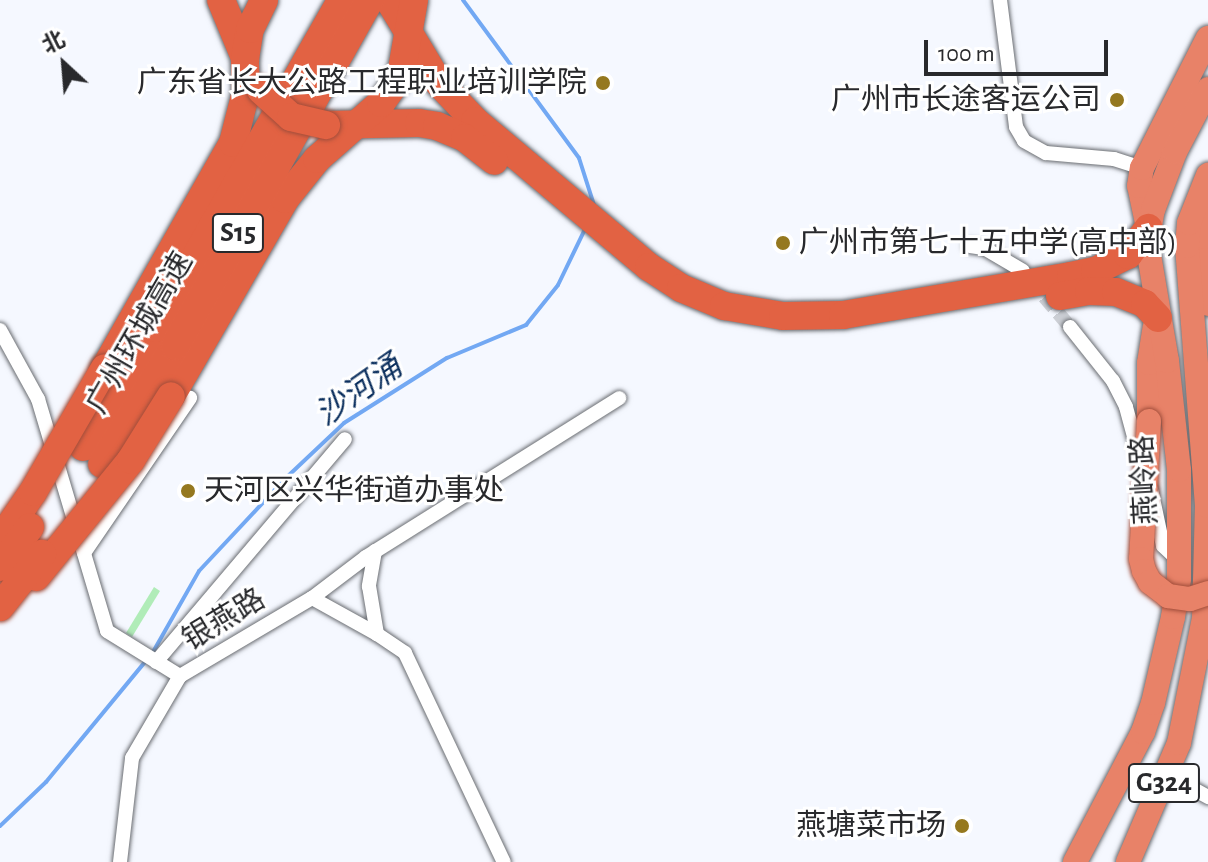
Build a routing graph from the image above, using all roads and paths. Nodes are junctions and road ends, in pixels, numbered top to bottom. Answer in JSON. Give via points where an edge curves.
{"nodes":[{"id":1,"x":264,"y":0,"type":"edge"},
{"id":2,"x":341,"y":0,"type":"edge"},
{"id":3,"x":396,"y":0,"type":"edge"},
{"id":4,"x":1000,"y":0,"type":"edge"},
{"id":5,"x":222,"y":3,"type":"edge"},
{"id":6,"x":1208,"y":20,"type":"edge"},
{"id":7,"x":409,"y":29,"type":"junction"},
{"id":8,"x":1208,"y":38,"type":"edge"},
{"id":9,"x":403,"y":61,"type":"junction"},
{"id":10,"x":249,"y":68,"type":"junction"},
{"id":11,"x":439,"y":83,"type":"junction"},
{"id":12,"x":1208,"y":89,"type":"edge"},
{"id":13,"x":363,"y":118,"type":"junction"},
{"id":14,"x":419,"y":123,"type":"junction"},
{"id":15,"x":317,"y":159,"type":"junction"},
{"id":16,"x":1142,"y":168,"type":"junction"},
{"id":17,"x":1208,"y":175,"type":"edge"},
{"id":18,"x":1208,"y":212,"type":"edge"},
{"id":19,"x":1148,"y":228,"type":"junction"},
{"id":20,"x":970,"y":246,"type":"dead end"},
{"id":21,"x":1023,"y":271,"type":"tunnel mouth"},
{"id":22,"x":1208,"y":304,"type":"edge"},
{"id":23,"x":940,"y":309,"type":"junction"},
{"id":24,"x":1158,"y":318,"type":"junction"},
{"id":25,"x":1070,"y":327,"type":"tunnel mouth"},
{"id":26,"x":0,"y":330,"type":"edge"},
{"id":27,"x":190,"y":398,"type":"dead end"},
{"id":28,"x":619,"y":398,"type":"dead end"},
{"id":29,"x":345,"y":439,"type":"dead end"},
{"id":30,"x":93,"y":456,"type":"junction"},
{"id":31,"x":0,"y":540,"type":"edge"},
{"id":32,"x":375,"y":551,"type":"junction"},
{"id":33,"x":84,"y":553,"type":"junction"},
{"id":34,"x":1179,"y":561,"type":"junction"},
{"id":35,"x":0,"y":567,"type":"edge"},
{"id":36,"x":1208,"y":593,"type":"edge"},
{"id":37,"x":312,"y":598,"type":"junction"},
{"id":38,"x":0,"y":607,"type":"edge"},
{"id":39,"x":0,"y":615,"type":"edge"},
{"id":40,"x":377,"y":634,"type":"junction"},
{"id":41,"x":156,"y":662,"type":"junction"},
{"id":42,"x":1208,"y":670,"type":"edge"},
{"id":43,"x":180,"y":676,"type":"junction"},
{"id":44,"x":1190,"y":700,"type":"junction"},
{"id":45,"x":1168,"y":775,"type":"junction"},
{"id":46,"x":1208,"y":797,"type":"edge"},
{"id":47,"x":120,"y":862,"type":"edge"},
{"id":48,"x":504,"y":862,"type":"edge"},
{"id":49,"x":1075,"y":862,"type":"edge"},
{"id":50,"x":1128,"y":862,"type":"edge"}],
"edges":[{"from":1,"to":10,"type":"highway"},
{"from":2,"to":30,"type":"highway","name":"广州环城高速","number":"S15","via":[[155,328]]},
{"from":3,"to":7,"type":"highway"},
{"from":3,"to":9,"type":"highway"},
{"from":3,"to":11,"type":"highway","via":[[418,26]]},
{"from":3,"to":30,"type":"highway","name":"广州环城高速","number":"S15","via":[[175,346]]},
{"from":4,"to":16,"type":"street","via":[[1016,127],[1024,141],[1046,153],[1114,159]]},
{"from":5,"to":10,"type":"highway"},
{"from":6,"to":16,"type":"highway","via":[[1136,136],[1135,155]]},
{"from":7,"to":9,"type":"highway"},
{"from":7,"to":11,"type":"highway"},
{"from":8,"to":16,"type":"highway"},
{"from":9,"to":13,"type":"highway","via":[[391,91]]},
{"from":10,"to":13,"type":"highway","bridge":true,"via":[[284,113],[306,123]]},
{"from":10,"to":31,"type":"highway","bridge":true,"via":[[239,128],[214,177],[54,458]]},
{"from":11,"to":23,"type":"highway","via":[[475,121],[641,261],[707,300],[758,314],[810,317]]},
{"from":12,"to":19,"type":"highway","name":"燕岭路","number":"G324","via":[[1184,131]]},
{"from":13,"to":14,"type":"highway"},
{"from":13,"to":15,"type":"highway"},
{"from":14,"to":15,"type":"highway","via":[[361,135]]},
{"from":14,"to":23,"type":"highway","via":[[465,138],[590,240],[692,308],[747,325],[796,331],[866,329]]},
{"from":15,"to":39,"type":"highway","bridge":true,"via":[[285,199],[131,460]]},
{"from":16,"to":19,"type":"highway","via":[[1139,186]]},
{"from":17,"to":44,"type":"highway","name":"燕岭路","number":"G324","via":[[1189,223],[1187,246],[1208,536],[1204,618]]},
{"from":18,"to":22,"type":"highway"},
{"from":19,"to":23,"type":"highway","via":[[1128,255],[1095,271]]},
{"from":19,"to":24,"type":"highway","name":"燕岭路","number":"G324"},
{"from":20,"to":21,"type":"street","via":[[984,248]]},
{"from":23,"to":24,"type":"highway","via":[[1102,290],[1145,304]]},
{"from":24,"to":34,"type":"highway","name":"燕岭路","number":"G324","via":[[1178,458]]},
{"from":24,"to":36,"type":"highway","bridge":true,"via":[[1151,340],[1141,559],[1150,582],[1168,596],[1190,599]]},
{"from":25,"to":34,"type":"street","via":[[1113,381],[1126,407],[1155,498],[1163,546]]},
{"from":26,"to":33,"type":"street","name":"银燕路","via":[[38,399]]},
{"from":27,"to":33,"type":"street"},
{"from":28,"to":32,"type":"street"},
{"from":29,"to":41,"type":"street"},
{"from":30,"to":35,"type":"highway","name":"广州环城高速","number":"S15","bridge":true},
{"from":30,"to":38,"type":"highway","name":"广州环城高速","number":"S15","bridge":true,"via":[[47,548]]},
{"from":32,"to":37,"type":"street"},
{"from":32,"to":40,"type":"street","via":[[369,586]]},
{"from":33,"to":41,"type":"street","name":"银燕路","via":[[107,631]]},
{"from":34,"to":49,"type":"highway","name":"燕岭路","number":"G324","via":[[1167,650],[1153,703],[1131,761]]},
{"from":37,"to":40,"type":"street","name":"银燕路"},
{"from":37,"to":43,"type":"street","name":"银燕路"},
{"from":40,"to":48,"type":"street","name":"银燕路","via":[[405,653]]},
{"from":41,"to":43,"type":"street","name":"银燕路"},
{"from":42,"to":44,"type":"highway"},
{"from":43,"to":47,"type":"street","via":[[132,758]]},
{"from":44,"to":45,"type":"highway","name":"燕岭路","number":"G324"},
{"from":45,"to":46,"type":"street"},
{"from":45,"to":50,"type":"highway","name":"燕岭路","number":"G324"}]}
